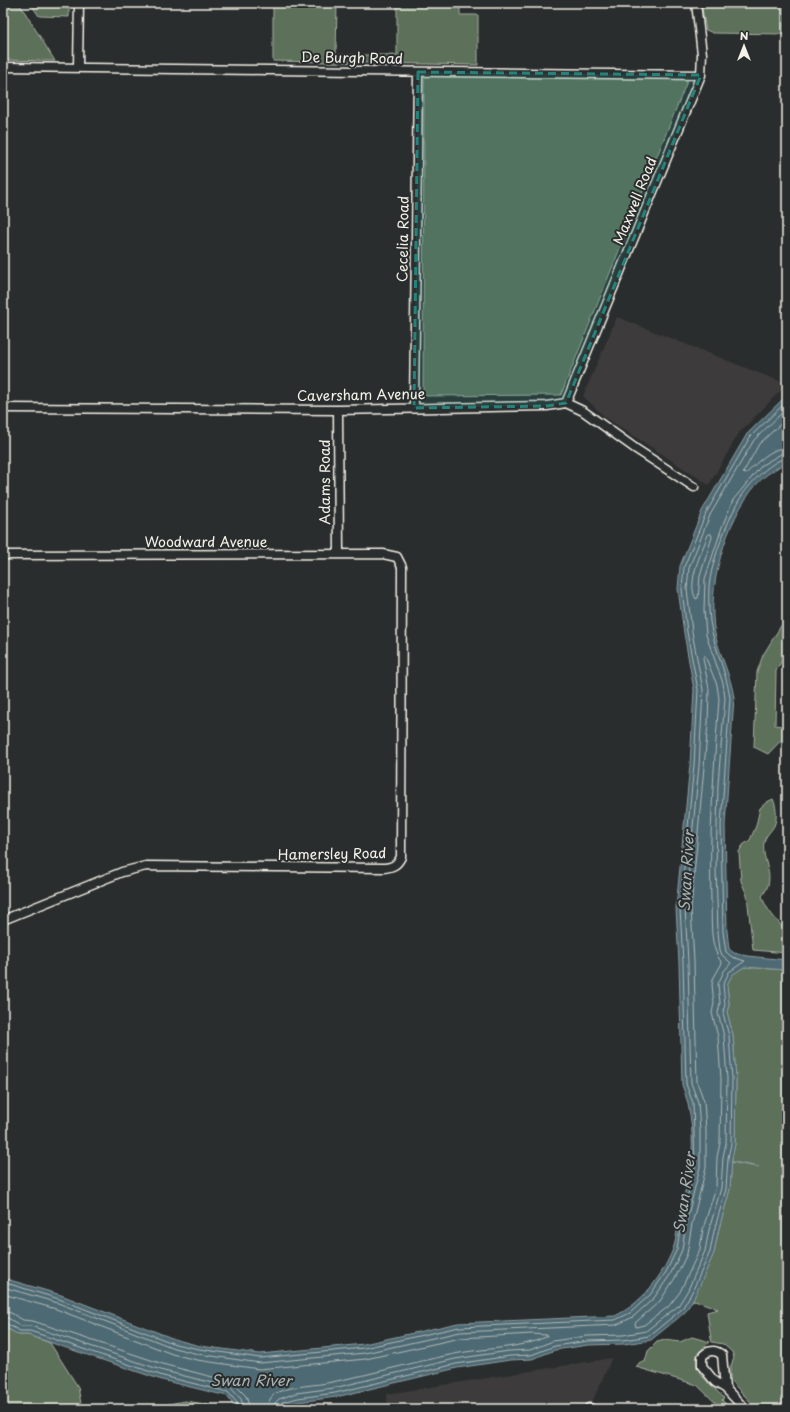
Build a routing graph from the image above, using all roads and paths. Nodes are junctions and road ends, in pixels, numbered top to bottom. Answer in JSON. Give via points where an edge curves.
{"nodes":[{"id":1,"x":79,"y":3,"type":"edge"},
{"id":2,"x":696,"y":3,"type":"edge"},
{"id":3,"x":3,"y":67,"type":"edge"},
{"id":4,"x":78,"y":67,"type":"junction"},
{"id":5,"x":418,"y":72,"type":"junction"},
{"id":6,"x":701,"y":75,"type":"junction"},
{"id":7,"x":566,"y":403,"type":"junction"},
{"id":8,"x":3,"y":408,"type":"edge"},
{"id":9,"x":414,"y":408,"type":"junction"},
{"id":10,"x":338,"y":410,"type":"junction"},
{"id":11,"x":694,"y":487,"type":"dead end"},
{"id":12,"x":339,"y":554,"type":"junction"},
{"id":13,"x":3,"y":555,"type":"edge"},
{"id":14,"x":402,"y":567,"type":"joint"},
{"id":15,"x":3,"y":920,"type":"edge"},
{"id":16,"x":725,"y":1388,"type":"dead end"},
{"id":17,"x":744,"y":1409,"type":"edge"}],
"edges":[{"from":1,"to":4,"type":"street"},
{"from":2,"to":6,"type":"street","name":"Maxwell Road","via":[[702,54]]},
{"from":3,"to":4,"type":"street","name":"De Burgh Road"},
{"from":4,"to":5,"type":"street","name":"De Burgh Road"},
{"from":5,"to":6,"type":"street","name":"De Burgh Road"},
{"from":5,"to":9,"type":"street","name":"Cecelia Road"},
{"from":6,"to":7,"type":"street","name":"Maxwell Road"},
{"from":7,"to":9,"type":"street","name":"Caversham Avenue","via":[[547,406]]},
{"from":7,"to":11,"type":"street","via":[[583,411]]},
{"from":8,"to":10,"type":"street","name":"Caversham Avenue"},
{"from":9,"to":10,"type":"street","name":"Caversham Avenue"},
{"from":10,"to":12,"type":"street","name":"Adams Road"},
{"from":12,"to":13,"type":"street","name":"Woodward Avenue"},
{"from":12,"to":14,"type":"street","name":"Woodward Avenue","via":[[391,555],[397,557]]},
{"from":14,"to":15,"type":"street","name":"Hamersley Road","via":[[401,857],[398,862],[392,867],[384,868],[146,866],[122,872]]},
{"from":16,"to":17,"type":"street"}]}
